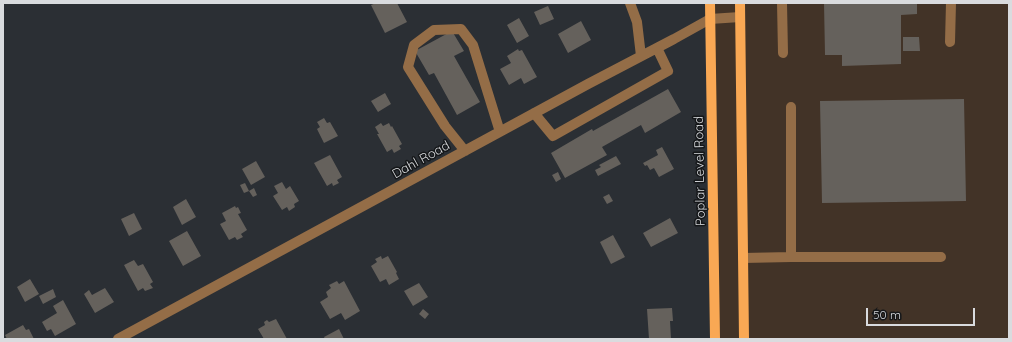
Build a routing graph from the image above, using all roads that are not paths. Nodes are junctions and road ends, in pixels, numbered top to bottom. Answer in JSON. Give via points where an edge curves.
{"nodes":[{"id":1,"x":630,"y":3,"type":"edge"},
{"id":2,"x":710,"y":3,"type":"edge"},
{"id":3,"x":740,"y":3,"type":"edge"},
{"id":4,"x":782,"y":3,"type":"edge"},
{"id":5,"x":950,"y":3,"type":"edge"},
{"id":6,"x":740,"y":17,"type":"junction"},
{"id":7,"x":710,"y":19,"type":"junction"},
{"id":8,"x":950,"y":42,"type":"dead end"},
{"id":9,"x":657,"y":48,"type":"junction"},
{"id":10,"x":783,"y":53,"type":"dead end"},
{"id":11,"x":642,"y":56,"type":"junction"},
{"id":12,"x":791,"y":107,"type":"dead end"},
{"id":13,"x":534,"y":114,"type":"junction"},
{"id":14,"x":500,"y":132,"type":"junction"},
{"id":15,"x":465,"y":151,"type":"junction"},
{"id":16,"x":791,"y":257,"type":"junction"},
{"id":17,"x":941,"y":257,"type":"dead end"},
{"id":18,"x":743,"y":258,"type":"junction"},
{"id":19,"x":118,"y":339,"type":"edge"},
{"id":20,"x":715,"y":339,"type":"edge"},
{"id":21,"x":744,"y":339,"type":"edge"}],
"edges":[{"from":1,"to":11,"type":"street","via":[[637,22]]},
{"from":2,"to":7,"type":"main road","name":"Poplar Level Road"},
{"from":3,"to":6,"type":"main road"},
{"from":4,"to":10,"type":"street"},
{"from":5,"to":8,"type":"street"},
{"from":6,"to":7,"type":"street","name":"Dahl Road"},
{"from":6,"to":18,"type":"main road"},
{"from":7,"to":9,"type":"street","name":"Dahl Road"},
{"from":7,"to":20,"type":"main road","name":"Poplar Level Road"},
{"from":9,"to":11,"type":"street","name":"Dahl Road"},
{"from":9,"to":13,"type":"street","via":[[668,71],[553,136]]},
{"from":11,"to":13,"type":"street","name":"Dahl Road"},
{"from":12,"to":16,"type":"street"},
{"from":13,"to":14,"type":"street","name":"Dahl Road"},
{"from":14,"to":15,"type":"street","name":"Dahl Road"},
{"from":14,"to":15,"type":"street","via":[[473,45],[460,29],[434,30],[414,45],[408,67],[445,126]]},
{"from":15,"to":19,"type":"street","name":"Dahl Road"},
{"from":16,"to":17,"type":"street"},
{"from":16,"to":18,"type":"street"},
{"from":18,"to":21,"type":"main road"}]}
